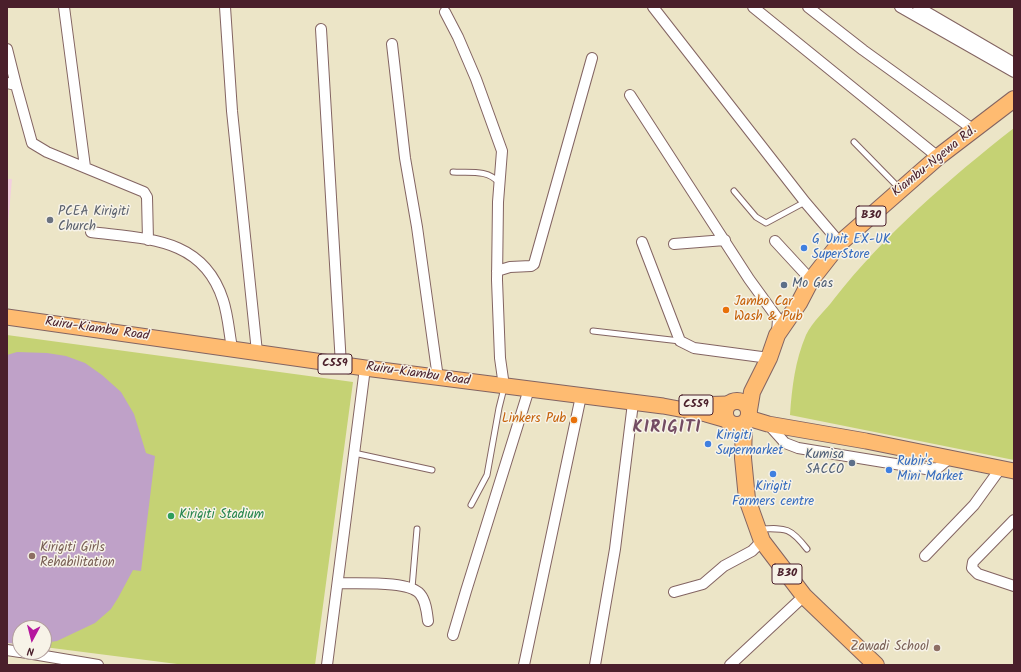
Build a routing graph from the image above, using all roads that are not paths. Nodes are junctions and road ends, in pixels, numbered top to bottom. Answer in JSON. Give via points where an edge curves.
{"nodes":[{"id":1,"x":64,"y":7,"type":"edge"},
{"id":2,"x":225,"y":7,"type":"edge"},
{"id":3,"x":653,"y":7,"type":"edge"},
{"id":4,"x":753,"y":7,"type":"edge"},
{"id":5,"x":808,"y":7,"type":"edge"},
{"id":6,"x":900,"y":7,"type":"edge"},
{"id":7,"x":924,"y":9,"type":"edge"},
{"id":8,"x":445,"y":12,"type":"dead end"},
{"id":9,"x":321,"y":29,"type":"dead end"},
{"id":10,"x":392,"y":44,"type":"dead end"},
{"id":11,"x":7,"y":48,"type":"edge"},
{"id":12,"x":592,"y":58,"type":"dead end"},
{"id":13,"x":1014,"y":63,"type":"edge"},
{"id":14,"x":1014,"y":72,"type":"edge"},
{"id":15,"x":11,"y":84,"type":"edge"},
{"id":16,"x":630,"y":95,"type":"dead end"},
{"id":17,"x":1014,"y":99,"type":"edge"},
{"id":18,"x":974,"y":130,"type":"junction"},
{"id":19,"x":854,"y":142,"type":"dead end"},
{"id":20,"x":938,"y":157,"type":"junction"},
{"id":21,"x":85,"y":167,"type":"junction"},
{"id":22,"x":452,"y":172,"type":"dead end"},
{"id":23,"x":500,"y":184,"type":"junction"},
{"id":24,"x":900,"y":190,"type":"junction"},
{"id":25,"x":734,"y":191,"type":"dead end"},
{"id":26,"x":805,"y":202,"type":"junction"},
{"id":27,"x":92,"y":232,"type":"dead end"},
{"id":28,"x":148,"y":240,"type":"junction"},
{"id":29,"x":726,"y":240,"type":"junction"},
{"id":30,"x":775,"y":241,"type":"dead end"},
{"id":31,"x":642,"y":242,"type":"dead end"},
{"id":32,"x":840,"y":243,"type":"junction"},
{"id":33,"x":674,"y":244,"type":"dead end"},
{"id":34,"x":497,"y":271,"type":"junction"},
{"id":35,"x":811,"y":280,"type":"junction"},
{"id":36,"x":7,"y":317,"type":"edge"},
{"id":37,"x":593,"y":331,"type":"dead end"},
{"id":38,"x":777,"y":334,"type":"junction"},
{"id":39,"x":680,"y":341,"type":"junction"},
{"id":40,"x":232,"y":348,"type":"junction"},
{"id":41,"x":257,"y":352,"type":"junction"},
{"id":42,"x":768,"y":362,"type":"junction"},
{"id":43,"x":341,"y":365,"type":"junction"},
{"id":44,"x":365,"y":368,"type":"junction"},
{"id":45,"x":438,"y":378,"type":"junction"},
{"id":46,"x":504,"y":386,"type":"junction"},
{"id":47,"x":529,"y":389,"type":"junction"},
{"id":48,"x":581,"y":396,"type":"junction"},
{"id":49,"x":633,"y":403,"type":"junction"},
{"id":50,"x":731,"y":403,"type":"junction"},
{"id":51,"x":663,"y":406,"type":"junction"},
{"id":52,"x":740,"y":419,"type":"junction"},
{"id":53,"x":771,"y":425,"type":"junction"},
{"id":54,"x":866,"y":441,"type":"junction"},
{"id":55,"x":354,"y":453,"type":"junction"},
{"id":56,"x":950,"y":458,"type":"junction"},
{"id":57,"x":876,"y":460,"type":"junction"},
{"id":58,"x":432,"y":470,"type":"dead end"},
{"id":59,"x":1007,"y":470,"type":"edge"},
{"id":60,"x":471,"y":505,"type":"dead end"},
{"id":61,"x":1014,"y":520,"type":"edge"},
{"id":62,"x":417,"y":529,"type":"dead end"},
{"id":63,"x":760,"y":535,"type":"junction"},
{"id":64,"x":807,"y":549,"type":"dead end"},
{"id":65,"x":925,"y":556,"type":"dead end"},
{"id":66,"x":338,"y":583,"type":"junction"},
{"id":67,"x":1014,"y":586,"type":"edge"},
{"id":68,"x":412,"y":588,"type":"junction"},
{"id":69,"x":674,"y":592,"type":"dead end"},
{"id":70,"x":804,"y":596,"type":"junction"},
{"id":71,"x":428,"y":621,"type":"dead end"},
{"id":72,"x":453,"y":635,"type":"dead end"},
{"id":73,"x":52,"y":657,"type":"edge"},
{"id":74,"x":98,"y":665,"type":"edge"},
{"id":75,"x":327,"y":665,"type":"edge"},
{"id":76,"x":524,"y":665,"type":"edge"},
{"id":77,"x":596,"y":665,"type":"edge"},
{"id":78,"x":730,"y":665,"type":"edge"},
{"id":79,"x":876,"y":665,"type":"edge"}],
"edges":[{"from":1,"to":21,"type":"street"},
{"from":2,"to":41,"type":"street","via":[[232,111]]},
{"from":3,"to":26,"type":"street"},
{"from":4,"to":20,"type":"street"},
{"from":5,"to":18,"type":"street"},
{"from":6,"to":14,"type":"street"},
{"from":7,"to":13,"type":"street"},
{"from":8,"to":23,"type":"street","via":[[473,72],[502,151]]},
{"from":9,"to":43,"type":"street"},
{"from":10,"to":45,"type":"street","via":[[405,158]]},
{"from":11,"to":15,"type":"street"},
{"from":12,"to":34,"type":"street","via":[[534,264]]},
{"from":15,"to":21,"type":"street","via":[[32,142],[47,152]]},
{"from":16,"to":29,"type":"street"},
{"from":17,"to":18,"type":"highway","name":"Kiambu-Ngewa Rd.","number":"B30"},
{"from":18,"to":20,"type":"highway","name":"Kiambu-Ngewa Rd.","number":"B30"},
{"from":19,"to":24,"type":"lane"},
{"from":20,"to":24,"type":"highway","name":"Kiambu-Ngewa Rd.","number":"B30"},
{"from":21,"to":28,"type":"street","via":[[144,192],[147,197]]},
{"from":22,"to":23,"type":"lane","via":[[491,175]]},
{"from":23,"to":34,"type":"street"},
{"from":24,"to":32,"type":"highway","name":"Kiambu-Ngewa Rd.","number":"B30"},
{"from":25,"to":26,"type":"lane","via":[[756,217],[766,223]]},
{"from":26,"to":32,"type":"street"},
{"from":27,"to":28,"type":"street"},
{"from":28,"to":40,"type":"street","via":[[186,250],[206,268],[223,300]]},
{"from":29,"to":33,"type":"street"},
{"from":29,"to":38,"type":"street","via":[[778,319]]},
{"from":30,"to":35,"type":"street"},
{"from":31,"to":39,"type":"street"},
{"from":32,"to":35,"type":"highway","name":"Kiambu-Ngewa Rd.","number":"B30"},
{"from":34,"to":46,"type":"street","via":[[500,358]]},
{"from":35,"to":38,"type":"highway","name":"Kiambu-Ngewa Rd.","number":"B30","via":[[799,303]]},
{"from":36,"to":40,"type":"main road","name":"Ruiru-Kiambu Road","number":"C559"},
{"from":37,"to":39,"type":"lane"},
{"from":38,"to":42,"type":"highway","name":"Kiambu-Ngewa Rd.","number":"B30"},
{"from":39,"to":42,"type":"street","via":[[694,348]]},
{"from":40,"to":41,"type":"main road","name":"Ruiru-Kiambu Road","number":"C559"},
{"from":41,"to":43,"type":"main road","name":"Ruiru-Kiambu Road","number":"C559"},
{"from":42,"to":50,"type":"highway","number":"B30","via":[[748,381]]},
{"from":42,"to":52,"type":"highway","number":"B30"},
{"from":43,"to":44,"type":"main road","name":"Ruiru-Kiambu Road","number":"C559"},
{"from":44,"to":45,"type":"main road","name":"Ruiru-Kiambu Road","number":"C559"},
{"from":44,"to":55,"type":"street"},
{"from":45,"to":46,"type":"main road","name":"Ruiru-Kiambu Road","number":"C559"},
{"from":46,"to":47,"type":"main road","name":"Ruiru-Kiambu Road","number":"C559"},
{"from":46,"to":60,"type":"lane","via":[[487,475]]},
{"from":47,"to":48,"type":"main road","name":"Ruiru-Kiambu Road","number":"C559"},
{"from":47,"to":72,"type":"street"},
{"from":48,"to":49,"type":"main road","name":"Ruiru-Kiambu Road","number":"C559"},
{"from":48,"to":76,"type":"street"},
{"from":49,"to":51,"type":"main road","name":"Ruiru-Kiambu Road","number":"C559"},
{"from":49,"to":77,"type":"street","via":[[615,549]]},
{"from":50,"to":51,"type":"main road","number":"C559"},
{"from":50,"to":52,"type":"highway","number":"B30","via":[[725,412]]},
{"from":50,"to":52,"type":"highway","via":[[743,402]]},
{"from":51,"to":52,"type":"main road","number":"C559"},
{"from":52,"to":53,"type":"main road"},
{"from":52,"to":63,"type":"highway","number":"B30","via":[[748,499]]},
{"from":53,"to":54,"type":"main road"},
{"from":53,"to":57,"type":"street","via":[[785,443],[798,448]]},
{"from":54,"to":56,"type":"main road"},
{"from":54,"to":57,"type":"street"},
{"from":55,"to":58,"type":"lane"},
{"from":55,"to":66,"type":"street"},
{"from":56,"to":57,"type":"street","via":[[938,468],[932,469]]},
{"from":56,"to":59,"type":"main road"},
{"from":59,"to":65,"type":"street"},
{"from":61,"to":67,"type":"street","via":[[973,562],[972,568],[978,574]]},
{"from":62,"to":68,"type":"lane"},
{"from":63,"to":64,"type":"lane","via":[[777,529],[793,532]]},
{"from":63,"to":69,"type":"street","via":[[752,551],[720,569],[703,584]]},
{"from":63,"to":70,"type":"highway","number":"B30"},
{"from":66,"to":68,"type":"street"},
{"from":66,"to":75,"type":"street"},
{"from":68,"to":71,"type":"street","via":[[423,599]]},
{"from":70,"to":78,"type":"street"},
{"from":70,"to":79,"type":"highway","number":"B30"},
{"from":73,"to":74,"type":"street"}]}
